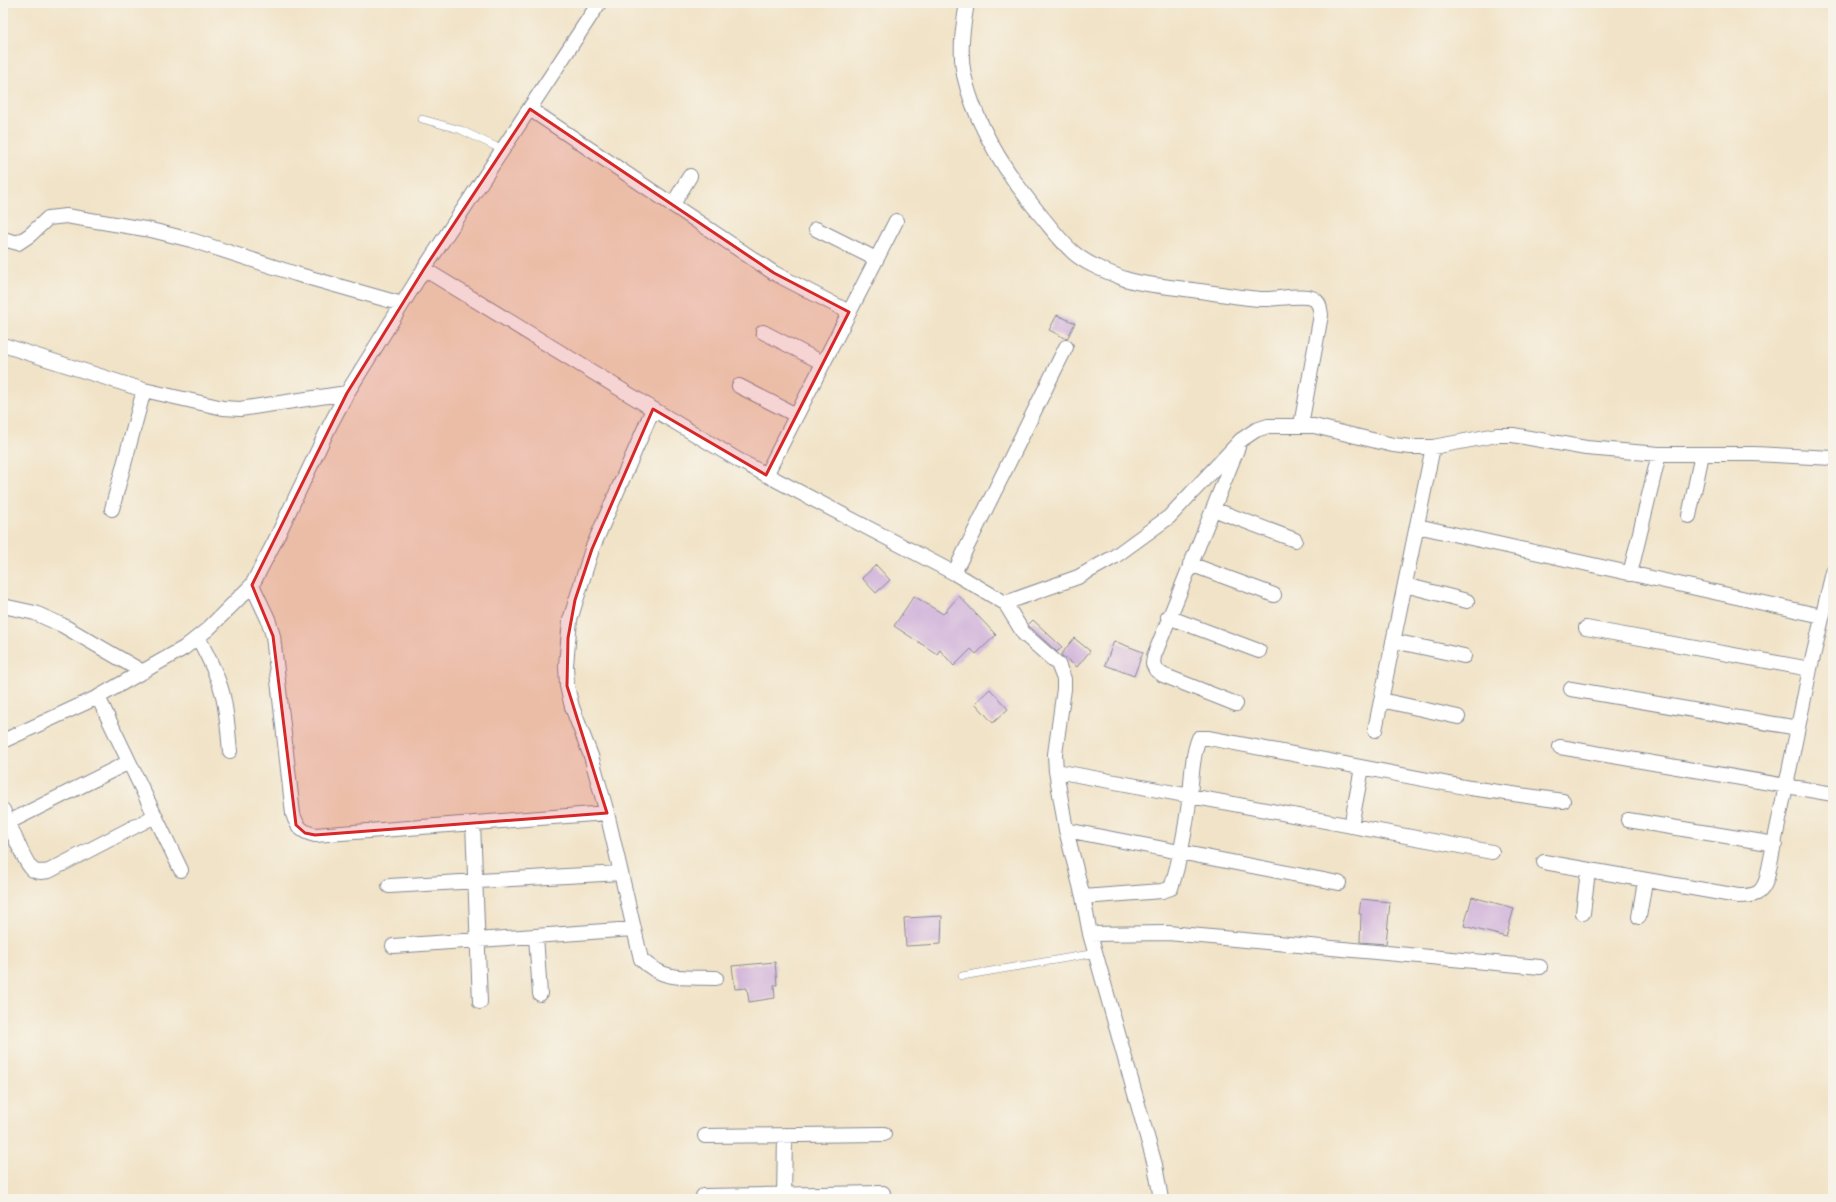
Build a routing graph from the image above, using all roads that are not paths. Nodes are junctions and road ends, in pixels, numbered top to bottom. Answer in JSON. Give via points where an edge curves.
{"nodes":[{"id":1,"x":599,"y":3,"type":"edge"},
{"id":2,"x":967,"y":3,"type":"edge"},
{"id":3,"x":530,"y":109,"type":"junction"},
{"id":4,"x":422,"y":119,"type":"dead end"},
{"id":5,"x":503,"y":150,"type":"junction"},
{"id":6,"x":690,"y":176,"type":"dead end"},
{"id":7,"x":672,"y":204,"type":"junction"},
{"id":8,"x":896,"y":221,"type":"dead end"},
{"id":9,"x":816,"y":229,"type":"dead end"},
{"id":10,"x":3,"y":239,"type":"edge"},
{"id":11,"x":876,"y":259,"type":"junction"},
{"id":12,"x":424,"y":269,"type":"junction"},
{"id":13,"x":402,"y":304,"type":"junction"},
{"id":14,"x":849,"y":312,"type":"junction"},
{"id":15,"x":763,"y":332,"type":"dead end"},
{"id":16,"x":3,"y":345,"type":"edge"},
{"id":17,"x":1066,"y":347,"type":"dead end"},
{"id":18,"x":823,"y":363,"type":"junction"},
{"id":19,"x":739,"y":386,"type":"dead end"},
{"id":20,"x":144,"y":390,"type":"junction"},
{"id":21,"x":347,"y":393,"type":"junction"},
{"id":22,"x":653,"y":409,"type":"junction"},
{"id":23,"x":796,"y":415,"type":"junction"},
{"id":24,"x":1301,"y":425,"type":"junction"},
{"id":25,"x":1241,"y":440,"type":"junction"},
{"id":26,"x":1433,"y":447,"type":"junction"},
{"id":27,"x":1659,"y":454,"type":"junction"},
{"id":28,"x":1702,"y":454,"type":"junction"},
{"id":29,"x":1833,"y":458,"type":"edge"},
{"id":30,"x":766,"y":475,"type":"junction"},
{"id":31,"x":112,"y":509,"type":"dead end"},
{"id":32,"x":1213,"y":509,"type":"junction"},
{"id":33,"x":1689,"y":516,"type":"dead end"},
{"id":34,"x":1417,"y":526,"type":"junction"},
{"id":35,"x":1295,"y":540,"type":"dead end"},
{"id":36,"x":1190,"y":564,"type":"junction"},
{"id":37,"x":1833,"y":572,"type":"edge"},
{"id":38,"x":954,"y":573,"type":"junction"},
{"id":39,"x":1630,"y":574,"type":"junction"},
{"id":40,"x":252,"y":585,"type":"junction"},
{"id":41,"x":1405,"y":585,"type":"junction"},
{"id":42,"x":1274,"y":596,"type":"dead end"},
{"id":43,"x":1467,"y":601,"type":"dead end"},
{"id":44,"x":1005,"y":603,"type":"junction"},
{"id":45,"x":3,"y":606,"type":"edge"},
{"id":46,"x":1822,"y":616,"type":"junction"},
{"id":47,"x":1168,"y":617,"type":"junction"},
{"id":48,"x":1586,"y":628,"type":"dead end"},
{"id":49,"x":198,"y":637,"type":"junction"},
{"id":50,"x":1393,"y":642,"type":"junction"},
{"id":51,"x":1259,"y":651,"type":"dead end"},
{"id":52,"x":1464,"y":656,"type":"dead end"},
{"id":53,"x":1810,"y":669,"type":"junction"},
{"id":54,"x":143,"y":672,"type":"junction"},
{"id":55,"x":1571,"y":689,"type":"dead end"},
{"id":56,"x":98,"y":697,"type":"junction"},
{"id":57,"x":1381,"y":700,"type":"junction"},
{"id":58,"x":1236,"y":704,"type":"dead end"},
{"id":59,"x":1458,"y":717,"type":"dead end"},
{"id":60,"x":1798,"y":728,"type":"junction"},
{"id":61,"x":1375,"y":730,"type":"dead end"},
{"id":62,"x":3,"y":742,"type":"edge"},
{"id":63,"x":1560,"y":747,"type":"dead end"},
{"id":64,"x":230,"y":751,"type":"dead end"},
{"id":65,"x":129,"y":762,"type":"junction"},
{"id":66,"x":1362,"y":768,"type":"junction"},
{"id":67,"x":1056,"y":771,"type":"junction"},
{"id":68,"x":1786,"y":787,"type":"junction"},
{"id":69,"x":1833,"y":794,"type":"edge"},
{"id":70,"x":1190,"y":796,"type":"junction"},
{"id":71,"x":1563,"y":802,"type":"dead end"},
{"id":72,"x":607,"y":813,"type":"junction"},
{"id":73,"x":155,"y":816,"type":"junction"},
{"id":74,"x":5,"y":819,"type":"edge"},
{"id":75,"x":1628,"y":820,"type":"dead end"},
{"id":76,"x":473,"y":823,"type":"junction"},
{"id":77,"x":1350,"y":826,"type":"junction"},
{"id":78,"x":1066,"y":830,"type":"junction"},
{"id":79,"x":1774,"y":844,"type":"junction"},
{"id":80,"x":1181,"y":852,"type":"junction"},
{"id":81,"x":1492,"y":852,"type":"dead end"},
{"id":82,"x":1544,"y":862,"type":"dead end"},
{"id":83,"x":181,"y":870,"type":"dead end"},
{"id":84,"x":1588,"y":871,"type":"junction"},
{"id":85,"x":621,"y":873,"type":"junction"},
{"id":86,"x":1645,"y":880,"type":"junction"},
{"id":87,"x":475,"y":882,"type":"junction"},
{"id":88,"x":1339,"y":883,"type":"dead end"},
{"id":89,"x":389,"y":886,"type":"dead end"},
{"id":90,"x":1084,"y":897,"type":"junction"},
{"id":91,"x":1583,"y":913,"type":"dead end"},
{"id":92,"x":1639,"y":917,"type":"dead end"},
{"id":93,"x":633,"y":929,"type":"junction"},
{"id":94,"x":1090,"y":934,"type":"junction"},
{"id":95,"x":536,"y":936,"type":"junction"},
{"id":96,"x":477,"y":940,"type":"junction"},
{"id":97,"x":393,"y":946,"type":"dead end"},
{"id":98,"x":1096,"y":953,"type":"junction"},
{"id":99,"x":1540,"y":967,"type":"dead end"},
{"id":100,"x":962,"y":976,"type":"dead end"},
{"id":101,"x":716,"y":978,"type":"dead end"},
{"id":102,"x":540,"y":994,"type":"dead end"},
{"id":103,"x":480,"y":1002,"type":"dead end"},
{"id":104,"x":884,"y":1134,"type":"dead end"},
{"id":105,"x":785,"y":1135,"type":"junction"},
{"id":106,"x":704,"y":1136,"type":"dead end"},
{"id":107,"x":883,"y":1193,"type":"dead end"},
{"id":108,"x":703,"y":1196,"type":"dead end"},
{"id":109,"x":784,"y":1197,"type":"edge"},
{"id":110,"x":1161,"y":1199,"type":"edge"}],
"edges":[{"from":1,"to":3,"type":"street"},
{"from":2,"to":24,"type":"street","via":[[962,30],[962,54],[972,104],[1016,185],[1060,240],[1075,254],[1088,263],[1138,282],[1259,299],[1306,297],[1320,305],[1321,315]]},
{"from":3,"to":5,"type":"street"},
{"from":3,"to":7,"type":"street"},
{"from":4,"to":5,"type":"lane","via":[[461,130]]},
{"from":5,"to":12,"type":"street"},
{"from":6,"to":7,"type":"street"},
{"from":7,"to":14,"type":"street","via":[[774,273]]},
{"from":8,"to":11,"type":"street"},
{"from":9,"to":11,"type":"street"},
{"from":10,"to":13,"type":"street","via":[[18,243],[48,218],[66,216],[151,230],[191,240],[296,274]]},
{"from":11,"to":14,"type":"street"},
{"from":12,"to":13,"type":"street"},
{"from":12,"to":22,"type":"street"},
{"from":13,"to":21,"type":"street"},
{"from":14,"to":18,"type":"street"},
{"from":15,"to":18,"type":"street"},
{"from":16,"to":20,"type":"street"},
{"from":17,"to":38,"type":"street"},
{"from":18,"to":23,"type":"street"},
{"from":19,"to":23,"type":"street"},
{"from":20,"to":21,"type":"street","via":[[223,408],[240,409]]},
{"from":20,"to":31,"type":"street"},
{"from":21,"to":40,"type":"street"},
{"from":22,"to":30,"type":"street"},
{"from":22,"to":72,"type":"street","via":[[592,549],[575,600],[568,638],[567,686]]},
{"from":23,"to":30,"type":"street"},
{"from":24,"to":25,"type":"street","via":[[1268,426]]},
{"from":24,"to":26,"type":"street","via":[[1393,445]]},
{"from":25,"to":32,"type":"street"},
{"from":25,"to":44,"type":"street","via":[[1169,516],[1114,557],[1078,577]]},
{"from":26,"to":27,"type":"street","via":[[1497,434],[1586,448]]},
{"from":26,"to":34,"type":"street"},
{"from":27,"to":28,"type":"street"},
{"from":27,"to":39,"type":"street"},
{"from":28,"to":29,"type":"street"},
{"from":28,"to":33,"type":"street"},
{"from":30,"to":38,"type":"street"},
{"from":32,"to":35,"type":"street"},
{"from":32,"to":36,"type":"street"},
{"from":34,"to":39,"type":"street"},
{"from":34,"to":41,"type":"street"},
{"from":36,"to":42,"type":"street"},
{"from":36,"to":47,"type":"street"},
{"from":37,"to":46,"type":"street"},
{"from":38,"to":44,"type":"street"},
{"from":39,"to":46,"type":"street"},
{"from":40,"to":49,"type":"street"},
{"from":40,"to":76,"type":"street","via":[[273,636],[296,825],[305,833],[315,835]]},
{"from":41,"to":43,"type":"street"},
{"from":41,"to":50,"type":"street"},
{"from":44,"to":67,"type":"street","via":[[1024,634],[1054,661],[1062,672],[1064,689],[1055,754]]},
{"from":45,"to":54,"type":"street","via":[[35,613],[62,625]]},
{"from":46,"to":53,"type":"street"},
{"from":47,"to":51,"type":"street"},
{"from":47,"to":58,"type":"street","via":[[1154,656],[1153,664],[1156,670]]},
{"from":48,"to":53,"type":"street"},
{"from":49,"to":54,"type":"street"},
{"from":49,"to":64,"type":"street","via":[[222,691]]},
{"from":50,"to":52,"type":"street"},
{"from":50,"to":57,"type":"street"},
{"from":53,"to":60,"type":"street"},
{"from":54,"to":56,"type":"street"},
{"from":55,"to":60,"type":"street"},
{"from":56,"to":62,"type":"street"},
{"from":56,"to":65,"type":"street"},
{"from":57,"to":59,"type":"street"},
{"from":57,"to":61,"type":"street"},
{"from":60,"to":68,"type":"street"},
{"from":63,"to":68,"type":"street"},
{"from":65,"to":73,"type":"street"},
{"from":65,"to":74,"type":"street"},
{"from":66,"to":70,"type":"street","via":[[1199,738],[1195,747]]},
{"from":66,"to":71,"type":"street"},
{"from":66,"to":77,"type":"street"},
{"from":67,"to":70,"type":"street"},
{"from":67,"to":78,"type":"street"},
{"from":68,"to":69,"type":"street"},
{"from":68,"to":79,"type":"street"},
{"from":70,"to":77,"type":"street"},
{"from":70,"to":80,"type":"street"},
{"from":72,"to":76,"type":"street"},
{"from":72,"to":85,"type":"street"},
{"from":73,"to":74,"type":"street","via":[[41,873],[33,870],[27,861]]},
{"from":73,"to":83,"type":"street"},
{"from":75,"to":79,"type":"street"},
{"from":76,"to":87,"type":"street"},
{"from":77,"to":81,"type":"street"},
{"from":78,"to":80,"type":"street"},
{"from":78,"to":90,"type":"street"},
{"from":79,"to":86,"type":"street","via":[[1765,885],[1762,891],[1756,894],[1738,896]]},
{"from":80,"to":88,"type":"street"},
{"from":80,"to":90,"type":"street","via":[[1171,888],[1162,891]]},
{"from":82,"to":84,"type":"street"},
{"from":84,"to":86,"type":"street"},
{"from":84,"to":91,"type":"street"},
{"from":85,"to":87,"type":"street"},
{"from":85,"to":93,"type":"street"},
{"from":86,"to":92,"type":"street"},
{"from":87,"to":89,"type":"street"},
{"from":87,"to":96,"type":"street"},
{"from":90,"to":94,"type":"street"},
{"from":93,"to":95,"type":"street"},
{"from":93,"to":101,"type":"street","via":[[641,959],[650,968],[673,977]]},
{"from":94,"to":98,"type":"street"},
{"from":94,"to":99,"type":"street","via":[[1168,933]]},
{"from":95,"to":96,"type":"street"},
{"from":95,"to":102,"type":"street"},
{"from":96,"to":97,"type":"street"},
{"from":96,"to":103,"type":"street"},
{"from":98,"to":100,"type":"lane"},
{"from":98,"to":110,"type":"street","via":[[1155,1165]]},
{"from":104,"to":105,"type":"street"},
{"from":105,"to":106,"type":"street"},
{"from":105,"to":109,"type":"street"},
{"from":107,"to":109,"type":"street"},
{"from":108,"to":109,"type":"street"}]}
